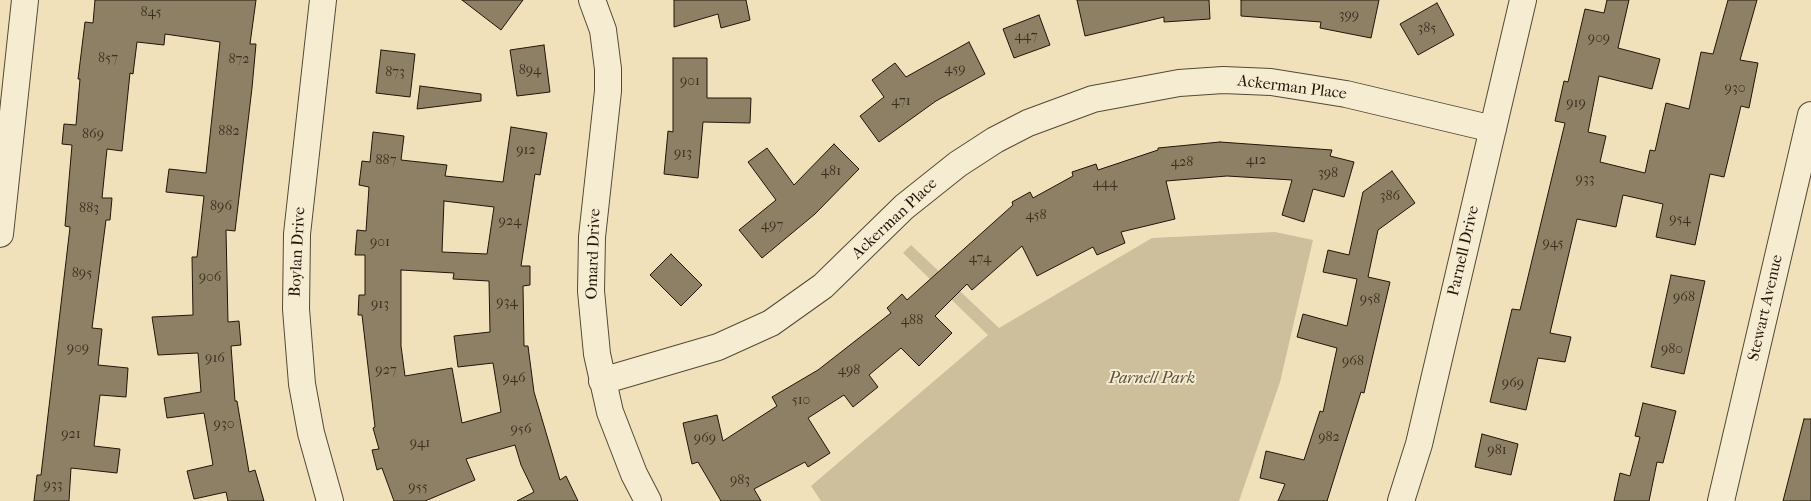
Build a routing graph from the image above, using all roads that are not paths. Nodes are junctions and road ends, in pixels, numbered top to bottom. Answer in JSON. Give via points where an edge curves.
{"nodes":[{"id":1,"x":25,"y":0,"type":"edge"},
{"id":2,"x":322,"y":0,"type":"edge"},
{"id":3,"x":592,"y":0,"type":"edge"},
{"id":4,"x":1523,"y":0,"type":"edge"},
{"id":5,"x":1811,"y":115,"type":"edge"},
{"id":6,"x":1493,"y":129,"type":"junction"},
{"id":7,"x":0,"y":234,"type":"edge"},
{"id":8,"x":602,"y":381,"type":"junction"},
{"id":9,"x":330,"y":501,"type":"edge"},
{"id":10,"x":648,"y":501,"type":"edge"},
{"id":11,"x":1401,"y":501,"type":"edge"},
{"id":12,"x":1721,"y":501,"type":"edge"}],
"edges":[{"from":1,"to":7,"type":"street"},
{"from":2,"to":9,"type":"street","name":"Boylan Drive","via":[[297,234],[296,309],[302,384]]},
{"from":3,"to":8,"type":"street","name":"Omard Drive","via":[[603,30],[608,69],[590,291]]},
{"from":4,"to":6,"type":"street","name":"Parnell Drive"},
{"from":5,"to":12,"type":"street","name":"Stewart Avenue"},
{"from":6,"to":8,"type":"street","name":"Ackerman Place","via":[[1346,94],[1270,82],[1223,80],[1179,83],[1094,100],[1028,124],[958,164],[904,207],[822,286],[771,323],[718,347]]},
{"from":6,"to":11,"type":"street","name":"Parnell Drive","via":[[1419,444]]},
{"from":8,"to":10,"type":"street","name":"Omard Drive","via":[[610,412]]}]}
